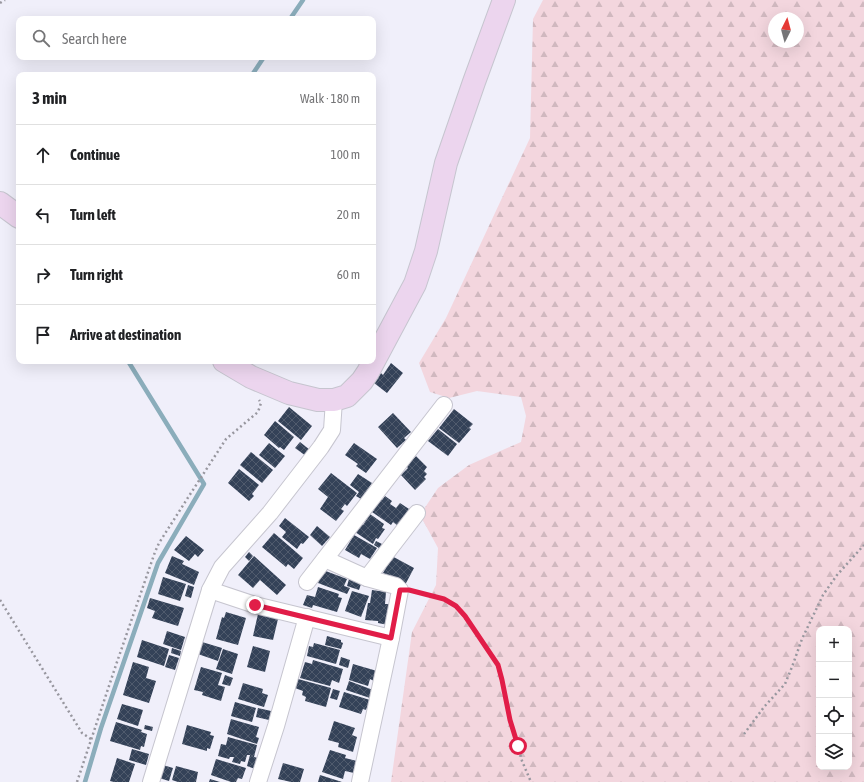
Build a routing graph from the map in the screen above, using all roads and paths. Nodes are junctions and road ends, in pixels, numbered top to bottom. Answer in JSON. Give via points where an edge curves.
{"nodes":[{"id":1,"x":5,"y":0,"type":"edge"},
{"id":2,"x":504,"y":0,"type":"edge"},
{"id":3,"x":0,"y":3,"type":"edge"},
{"id":4,"x":0,"y":203,"type":"edge"},
{"id":5,"x":16,"y":215,"type":"edge"},
{"id":6,"x":376,"y":357,"type":"edge"},
{"id":7,"x":229,"y":364,"type":"edge"},
{"id":8,"x":372,"y":364,"type":"edge"},
{"id":9,"x":259,"y":398,"type":"dead end"},
{"id":10,"x":334,"y":400,"type":"junction"},
{"id":11,"x":444,"y":405,"type":"dead end"},
{"id":12,"x":417,"y":513,"type":"dead end"},
{"id":13,"x":864,"y":545,"type":"edge"},
{"id":14,"x":325,"y":559,"type":"junction"},
{"id":15,"x":367,"y":578,"type":"junction"},
{"id":16,"x":307,"y":582,"type":"dead end"},
{"id":17,"x":210,"y":590,"type":"junction"},
{"id":18,"x":400,"y":590,"type":"junction"},
{"id":19,"x":0,"y":600,"type":"edge"},
{"id":20,"x":307,"y":617,"type":"junction"},
{"id":21,"x":391,"y":638,"type":"junction"},
{"id":22,"x":744,"y":734,"type":"dead end"},
{"id":23,"x":91,"y":739,"type":"junction"},
{"id":24,"x":77,"y":782,"type":"edge"},
{"id":25,"x":151,"y":782,"type":"edge"},
{"id":26,"x":258,"y":782,"type":"edge"},
{"id":27,"x":360,"y":782,"type":"edge"},
{"id":28,"x":531,"y":782,"type":"edge"}],
"edges":[{"from":1,"to":3,"type":"path"},
{"from":2,"to":6,"type":"street","via":[[446,163],[426,251],[415,284]]},
{"from":4,"to":5,"type":"street"},
{"from":7,"to":10,"type":"street","via":[[251,377],[289,393],[318,400]]},
{"from":8,"to":10,"type":"street","via":[[362,381],[346,396]]},
{"from":9,"to":23,"type":"path","via":[[258,412],[226,439],[159,543]]},
{"from":10,"to":17,"type":"street","via":[[332,430],[321,447],[270,513],[222,567]]},
{"from":11,"to":14,"type":"street"},
{"from":12,"to":15,"type":"street"},
{"from":13,"to":22,"type":"path","via":[[823,595],[802,639],[785,684]]},
{"from":14,"to":15,"type":"street"},
{"from":14,"to":16,"type":"street"},
{"from":15,"to":18,"type":"street","via":[[396,586]]},
{"from":17,"to":20,"type":"street","via":[[255,605]]},
{"from":17,"to":25,"type":"street"},
{"from":18,"to":21,"type":"street"},
{"from":18,"to":28,"type":"path","via":[[444,599],[456,606],[498,665],[510,720]]},
{"from":19,"to":23,"type":"path","via":[[82,733]]},
{"from":20,"to":21,"type":"street"},
{"from":20,"to":26,"type":"street"},
{"from":21,"to":27,"type":"street"},
{"from":23,"to":24,"type":"path"}]}
